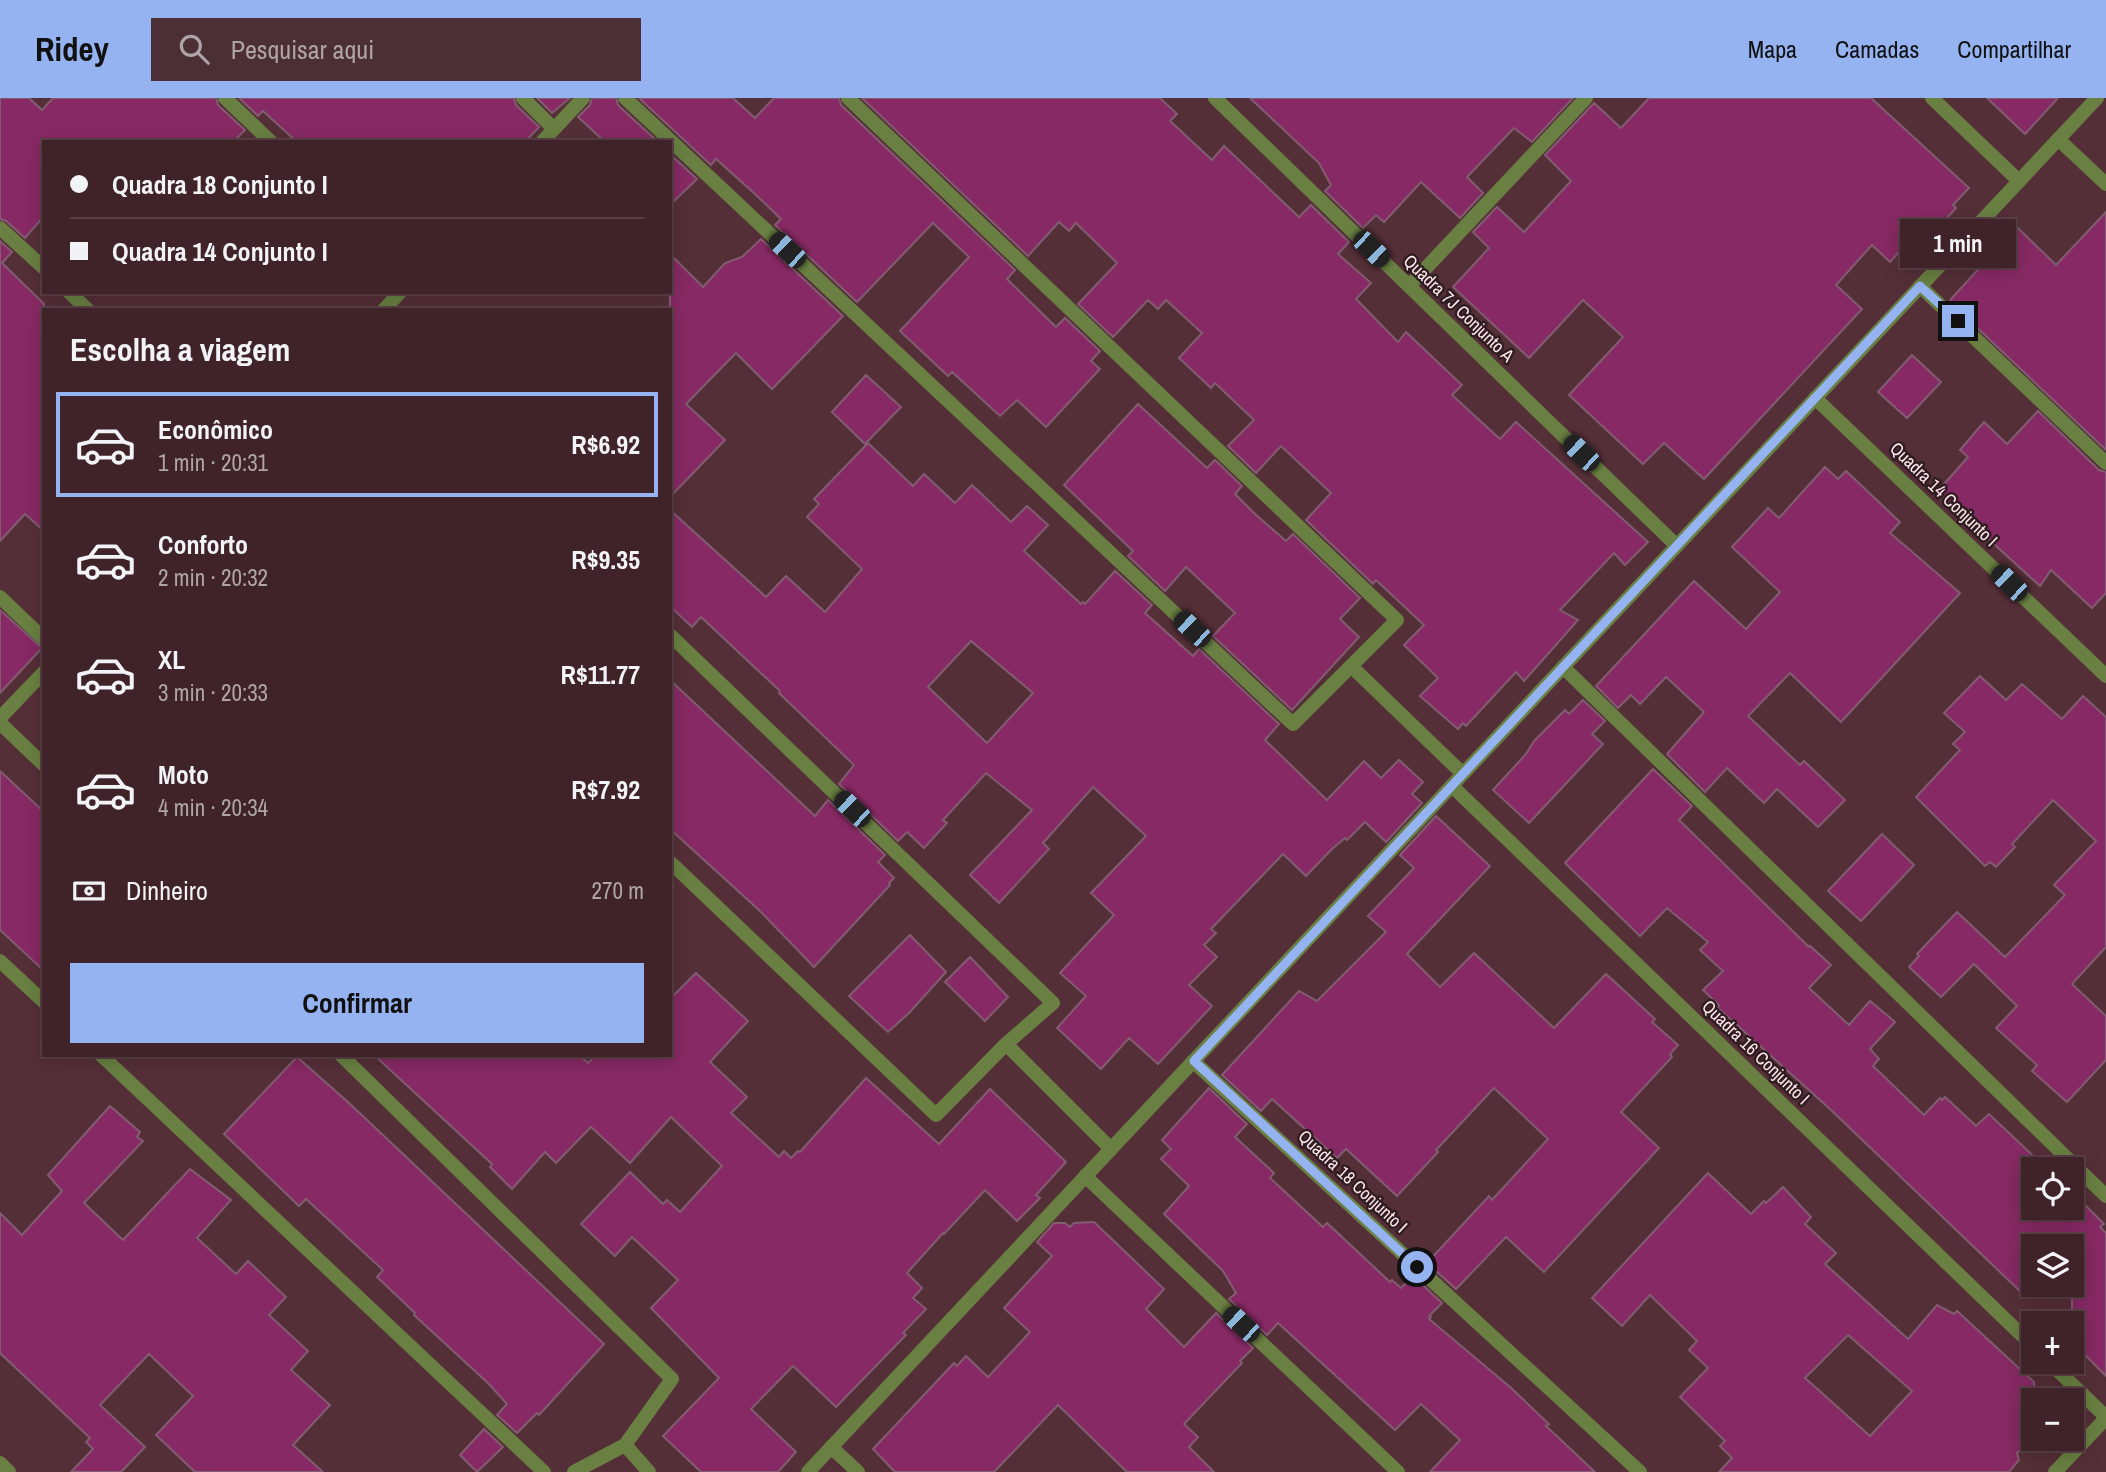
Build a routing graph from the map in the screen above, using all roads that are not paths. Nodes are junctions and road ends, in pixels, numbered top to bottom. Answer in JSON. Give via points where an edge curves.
{"nodes":[{"id":1,"x":225,"y":98,"type":"edge"},
{"id":2,"x":523,"y":98,"type":"edge"},
{"id":3,"x":583,"y":98,"type":"edge"},
{"id":4,"x":625,"y":98,"type":"edge"},
{"id":5,"x":848,"y":98,"type":"edge"},
{"id":6,"x":1215,"y":98,"type":"edge"},
{"id":7,"x":1586,"y":98,"type":"edge"},
{"id":8,"x":1932,"y":98,"type":"edge"},
{"id":9,"x":2097,"y":98,"type":"edge"},
{"id":10,"x":554,"y":129,"type":"junction"},
{"id":11,"x":2059,"y":139,"type":"junction"},
{"id":12,"x":269,"y":140,"type":"edge"},
{"id":13,"x":544,"y":140,"type":"edge"},
{"id":14,"x":670,"y":140,"type":"edge"},
{"id":15,"x":672,"y":142,"type":"edge"},
{"id":16,"x":2019,"y":181,"type":"junction"},
{"id":17,"x":2106,"y":184,"type":"edge"},
{"id":18,"x":0,"y":228,"type":"edge"},
{"id":19,"x":42,"y":266,"type":"edge"},
{"id":20,"x":1409,"y":286,"type":"junction"},
{"id":21,"x":1920,"y":286,"type":"junction"},
{"id":22,"x":71,"y":294,"type":"edge"},
{"id":23,"x":398,"y":294,"type":"edge"},
{"id":24,"x":86,"y":308,"type":"edge"},
{"id":25,"x":386,"y":308,"type":"edge"},
{"id":26,"x":1815,"y":398,"type":"junction"},
{"id":27,"x":2106,"y":463,"type":"edge"},
{"id":28,"x":1677,"y":546,"type":"junction"},
{"id":29,"x":0,"y":597,"type":"edge"},
{"id":30,"x":42,"y":637,"type":"edge"},
{"id":31,"x":672,"y":637,"type":"edge"},
{"id":32,"x":1351,"y":666,"type":"junction"},
{"id":33,"x":1563,"y":667,"type":"junction"},
{"id":34,"x":42,"y":674,"type":"edge"},
{"id":35,"x":2106,"y":676,"type":"edge"},
{"id":36,"x":0,"y":720,"type":"edge"},
{"id":37,"x":42,"y":763,"type":"edge"},
{"id":38,"x":1463,"y":774,"type":"junction"},
{"id":39,"x":1452,"y":786,"type":"junction"},
{"id":40,"x":672,"y":864,"type":"edge"},
{"id":41,"x":0,"y":961,"type":"edge"},
{"id":42,"x":42,"y":1000,"type":"edge"},
{"id":43,"x":1006,"y":1044,"type":"junction"},
{"id":44,"x":103,"y":1057,"type":"edge"},
{"id":45,"x":343,"y":1057,"type":"edge"},
{"id":46,"x":1194,"y":1061,"type":"junction"},
{"id":47,"x":1111,"y":1149,"type":"junction"},
{"id":48,"x":1085,"y":1176,"type":"junction"},
{"id":49,"x":2106,"y":1196,"type":"edge"},
{"id":50,"x":2021,"y":1334,"type":"edge"},
{"id":51,"x":2061,"y":1374,"type":"edge"},
{"id":52,"x":2106,"y":1417,"type":"edge"},
{"id":53,"x":625,"y":1445,"type":"junction"},
{"id":54,"x":831,"y":1447,"type":"junction"},
{"id":55,"x":0,"y":1463,"type":"edge"},
{"id":56,"x":9,"y":1472,"type":"edge"},
{"id":57,"x":544,"y":1472,"type":"edge"},
{"id":58,"x":574,"y":1472,"type":"edge"},
{"id":59,"x":649,"y":1472,"type":"edge"},
{"id":60,"x":808,"y":1472,"type":"edge"},
{"id":61,"x":858,"y":1472,"type":"edge"},
{"id":62,"x":1398,"y":1472,"type":"edge"},
{"id":63,"x":1640,"y":1472,"type":"edge"},
{"id":64,"x":2055,"y":1472,"type":"edge"}],
"edges":[{"from":1,"to":12,"type":"street"},
{"from":2,"to":10,"type":"street"},
{"from":3,"to":10,"type":"street"},
{"from":4,"to":14,"type":"street"},
{"from":5,"to":32,"type":"street","via":[[1397,620]]},
{"from":6,"to":20,"type":"street","name":"Quadra 7J Conjunto A"},
{"from":7,"to":20,"type":"street"},
{"from":8,"to":16,"type":"street"},
{"from":9,"to":11,"type":"street"},
{"from":10,"to":13,"type":"street"},
{"from":11,"to":16,"type":"street"},
{"from":11,"to":17,"type":"street"},
{"from":15,"to":32,"type":"street","via":[[1293,724]]},
{"from":16,"to":21,"type":"street"},
{"from":18,"to":19,"type":"street"},
{"from":20,"to":28,"type":"street","name":"Quadra 7J Conjunto A"},
{"from":21,"to":26,"type":"street"},
{"from":21,"to":27,"type":"street"},
{"from":22,"to":24,"type":"street"},
{"from":23,"to":25,"type":"street"},
{"from":26,"to":28,"type":"street"},
{"from":26,"to":35,"type":"street","name":"Quadra 14 Conjunto I"},
{"from":28,"to":33,"type":"street"},
{"from":29,"to":30,"type":"street"},
{"from":31,"to":43,"type":"street","via":[[1053,1003]]},
{"from":32,"to":38,"type":"street"},
{"from":33,"to":38,"type":"street"},
{"from":33,"to":49,"type":"street"},
{"from":34,"to":36,"type":"street"},
{"from":36,"to":37,"type":"street"},
{"from":38,"to":39,"type":"street"},
{"from":39,"to":46,"type":"street"},
{"from":39,"to":50,"type":"street","name":"Quadra 16 Conjunto I"},
{"from":40,"to":43,"type":"street","via":[[936,1115]]},
{"from":41,"to":42,"type":"street"},
{"from":43,"to":47,"type":"street"},
{"from":44,"to":57,"type":"street"},
{"from":45,"to":53,"type":"street","via":[[672,1379]]},
{"from":46,"to":47,"type":"street"},
{"from":46,"to":63,"type":"street","name":"Quadra 18 Conjunto I"},
{"from":47,"to":48,"type":"street"},
{"from":48,"to":54,"type":"street"},
{"from":48,"to":62,"type":"street"},
{"from":51,"to":52,"type":"street"},
{"from":52,"to":64,"type":"street"},
{"from":53,"to":58,"type":"street"},
{"from":53,"to":59,"type":"street"},
{"from":54,"to":60,"type":"street"},
{"from":54,"to":61,"type":"street"},
{"from":55,"to":56,"type":"street"}]}
